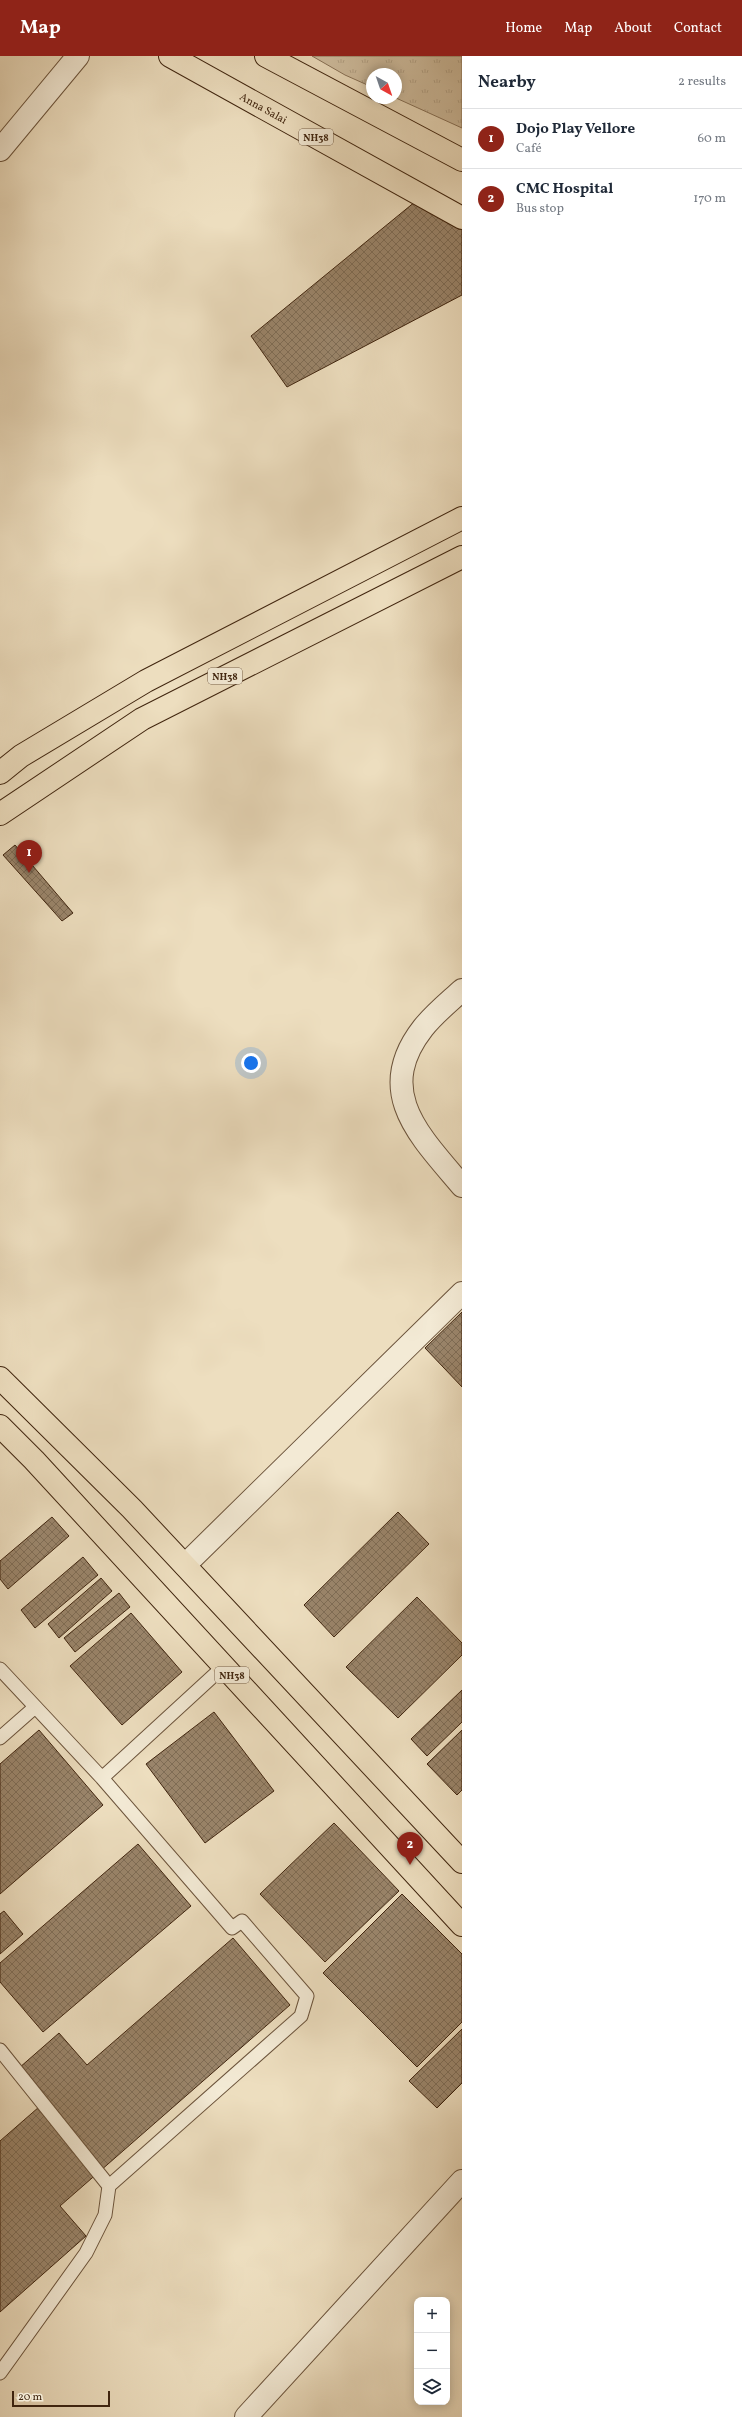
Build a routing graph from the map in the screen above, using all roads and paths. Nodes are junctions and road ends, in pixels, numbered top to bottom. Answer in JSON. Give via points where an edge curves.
{"nodes":[{"id":1,"x":78,"y":56,"type":"edge"},
{"id":2,"x":170,"y":56,"type":"edge"},
{"id":3,"x":266,"y":56,"type":"edge"},
{"id":4,"x":0,"y":150,"type":"edge"},
{"id":5,"x":462,"y":160,"type":"edge"},
{"id":6,"x":462,"y":218,"type":"edge"},
{"id":7,"x":462,"y":518,"type":"edge"},
{"id":8,"x":462,"y":557,"type":"edge"},
{"id":9,"x":0,"y":773,"type":"edge"},
{"id":10,"x":0,"y":814,"type":"edge"},
{"id":11,"x":462,"y":990,"type":"edge"},
{"id":12,"x":462,"y":1186,"type":"edge"},
{"id":13,"x":462,"y":1293,"type":"edge"},
{"id":14,"x":0,"y":1378,"type":"edge"},
{"id":15,"x":0,"y":1426,"type":"edge"},
{"id":16,"x":185,"y":1565,"type":"junction"},
{"id":17,"x":224,"y":1666,"type":"junction"},
{"id":18,"x":0,"y":1669,"type":"edge"},
{"id":19,"x":34,"y":1708,"type":"junction"},
{"id":20,"x":0,"y":1738,"type":"edge"},
{"id":21,"x":102,"y":1778,"type":"junction"},
{"id":22,"x":462,"y":1862,"type":"edge"},
{"id":23,"x":462,"y":1925,"type":"edge"},
{"id":24,"x":0,"y":2050,"type":"edge"},
{"id":25,"x":461,"y":2183,"type":"edge"},
{"id":26,"x":109,"y":2186,"type":"junction"},
{"id":27,"x":0,"y":2373,"type":"edge"},
{"id":28,"x":246,"y":2417,"type":"edge"}],
"edges":[{"from":1,"to":4,"type":"street"},
{"from":2,"to":6,"type":"highway","name":"Anna Salai","number":"NH38"},
{"from":3,"to":5,"type":"highway"},
{"from":7,"to":9,"type":"highway","via":[[146,681],[21,756]]},
{"from":8,"to":10,"type":"highway","number":"NH38","via":[[142,719]]},
{"from":11,"to":12,"type":"street","via":[[423,1028],[406,1057],[400,1081],[404,1103],[414,1124]]},
{"from":13,"to":16,"type":"street"},
{"from":14,"to":16,"type":"highway"},
{"from":15,"to":17,"type":"highway","number":"NH38"},
{"from":16,"to":22,"type":"highway"},
{"from":17,"to":21,"type":"lane"},
{"from":17,"to":23,"type":"highway","number":"NH38"},
{"from":18,"to":19,"type":"lane"},
{"from":19,"to":20,"type":"lane"},
{"from":19,"to":21,"type":"lane"},
{"from":21,"to":26,"type":"lane","via":[[232,1928],[242,1921],[307,1996],[301,2016]]},
{"from":24,"to":26,"type":"lane"},
{"from":25,"to":28,"type":"street"},
{"from":26,"to":27,"type":"lane","via":[[106,2215],[86,2253]]}]}
